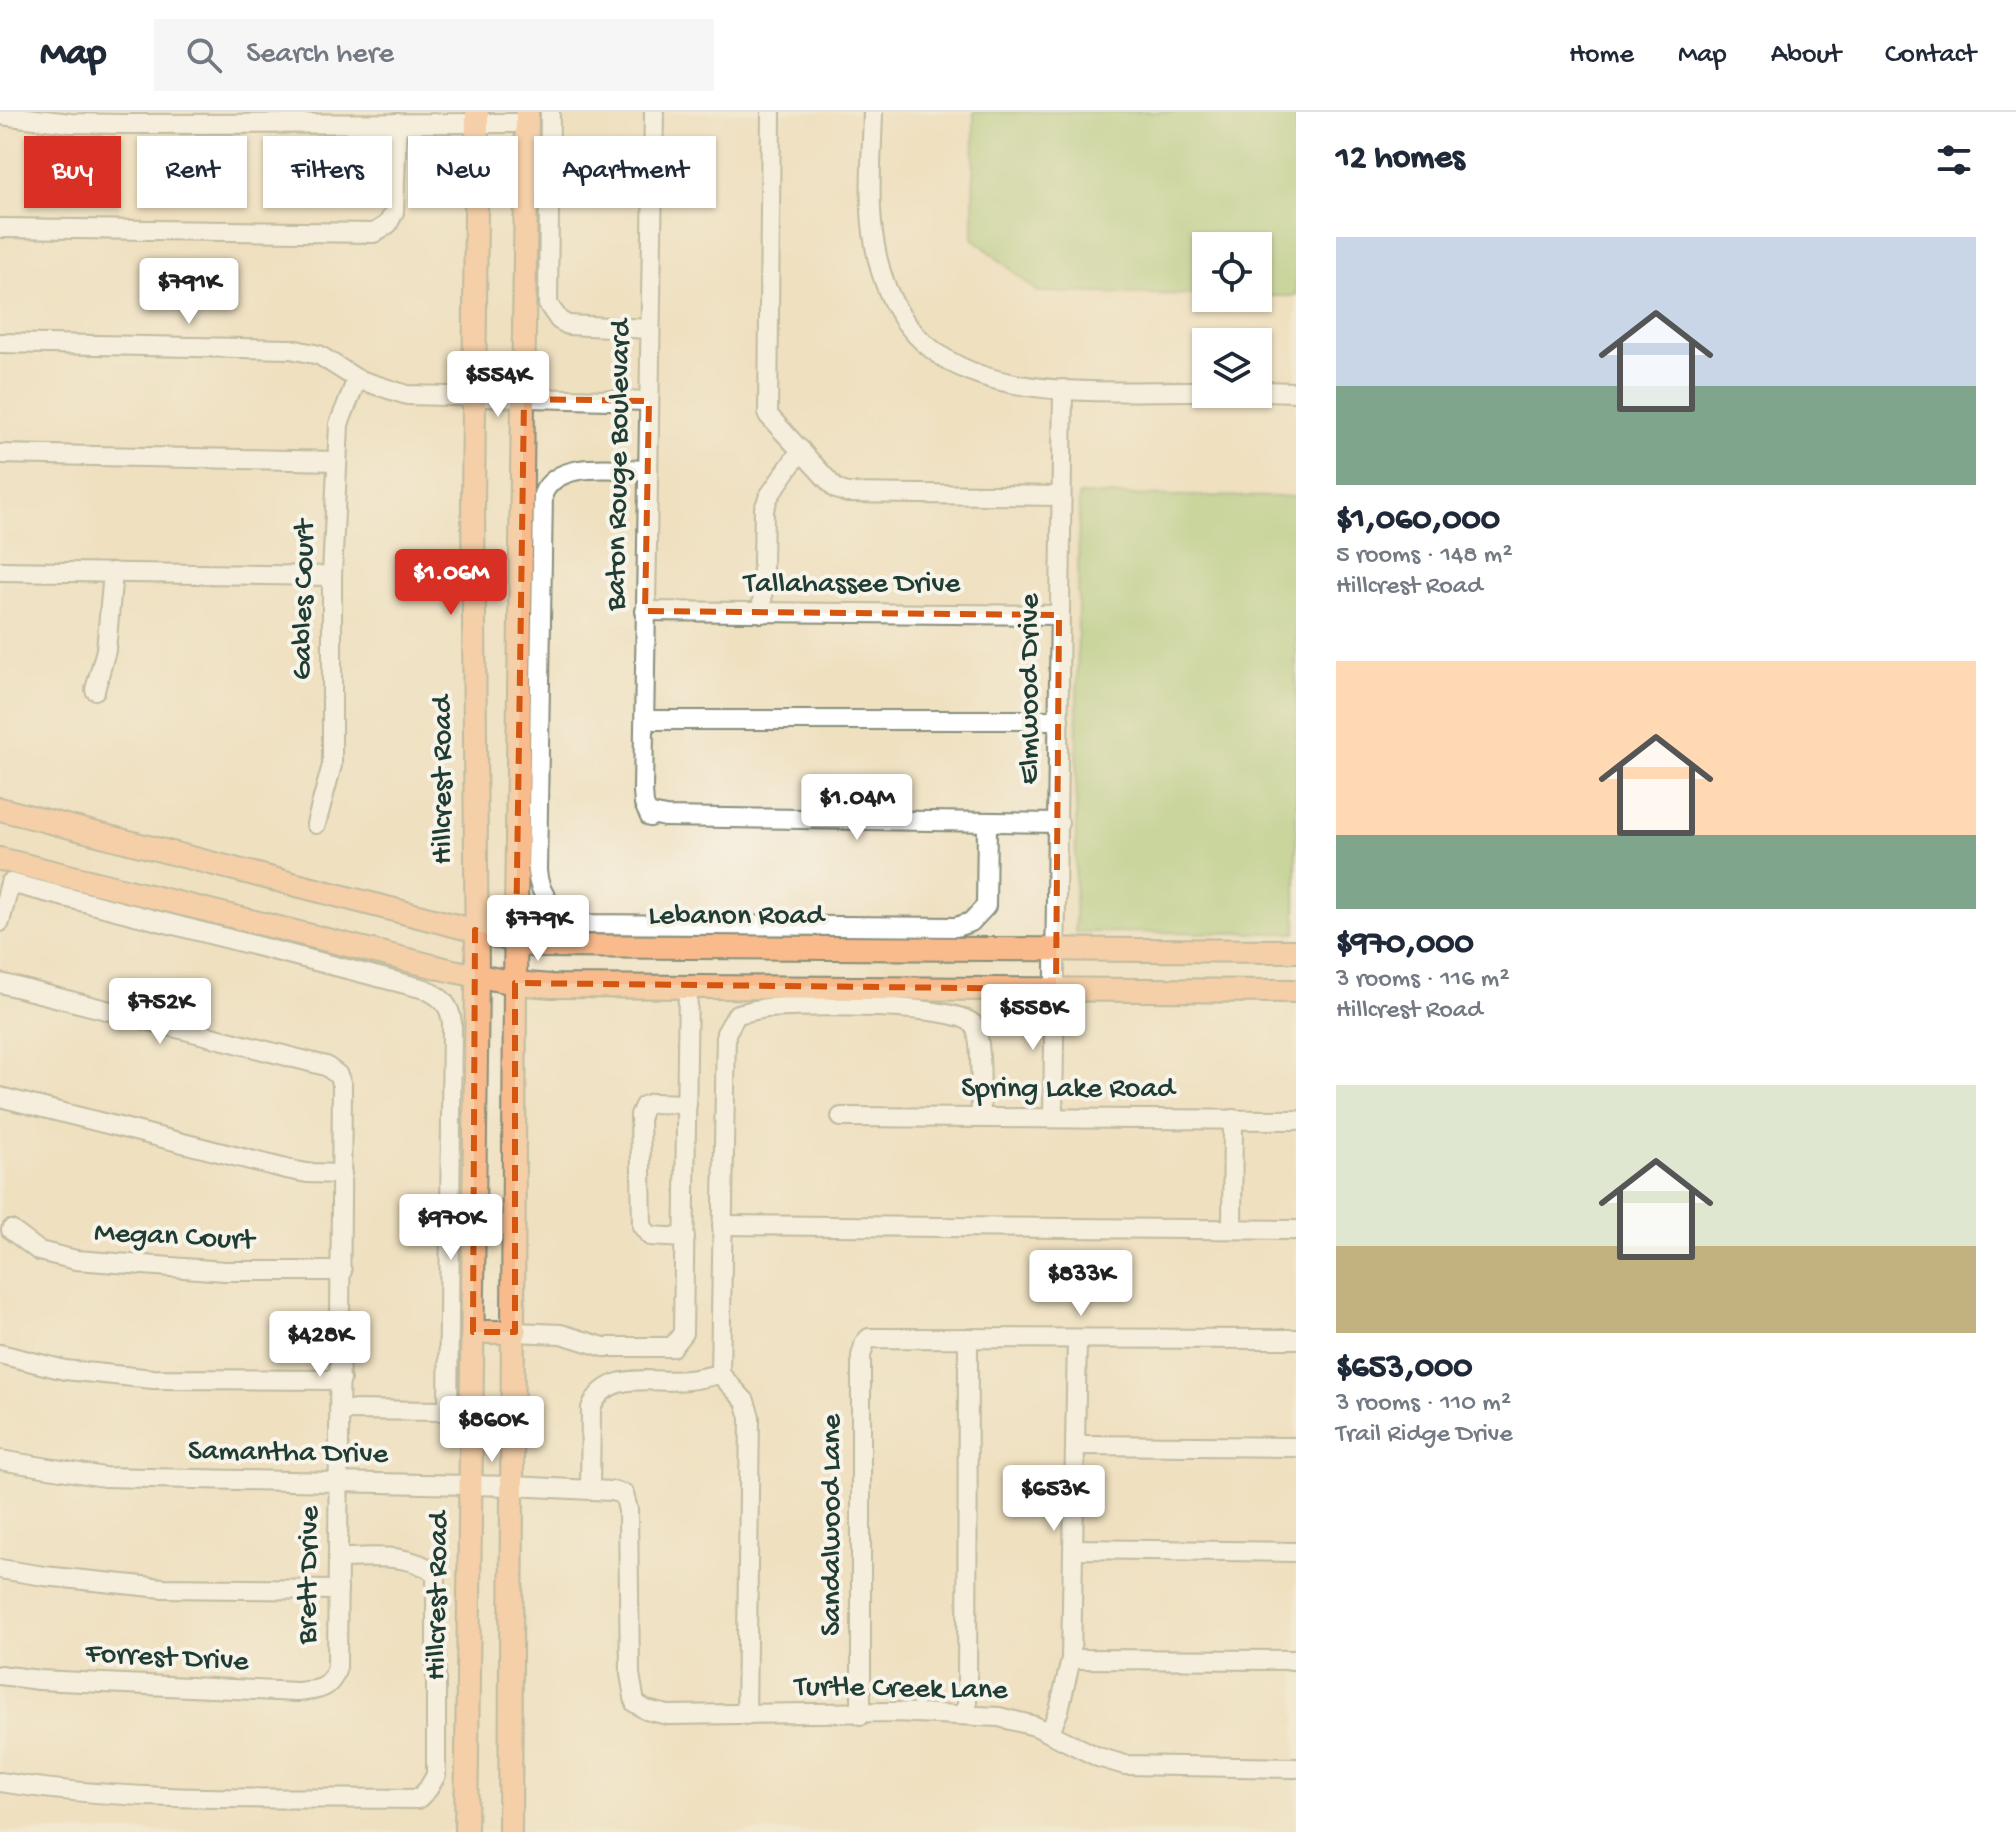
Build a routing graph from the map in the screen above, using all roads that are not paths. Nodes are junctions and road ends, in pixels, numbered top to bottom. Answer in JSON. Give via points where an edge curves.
{"nodes":[{"id":1,"x":550,"y":112,"type":"edge"},
{"id":2,"x":654,"y":112,"type":"edge"},
{"id":3,"x":771,"y":112,"type":"edge"},
{"id":4,"x":873,"y":112,"type":"edge"},
{"id":5,"x":0,"y":115,"type":"edge"},
{"id":6,"x":477,"y":117,"type":"edge"},
{"id":7,"x":353,"y":118,"type":"edge"},
{"id":8,"x":527,"y":118,"type":"edge"},
{"id":9,"x":397,"y":123,"type":"junction"},
{"id":10,"x":0,"y":228,"type":"edge"},
{"id":11,"x":650,"y":329,"type":"junction"},
{"id":12,"x":0,"y":343,"type":"edge"},
{"id":13,"x":357,"y":379,"type":"junction"},
{"id":14,"x":1063,"y":389,"type":"junction"},
{"id":15,"x":1192,"y":391,"type":"edge"},
{"id":16,"x":1272,"y":391,"type":"edge"},
{"id":17,"x":1296,"y":392,"type":"edge"},
{"id":18,"x":474,"y":398,"type":"junction"},
{"id":19,"x":524,"y":399,"type":"junction"},
{"id":20,"x":649,"y":401,"type":"junction"},
{"id":21,"x":801,"y":450,"type":"junction"},
{"id":22,"x":0,"y":454,"type":"edge"},
{"id":23,"x":337,"y":461,"type":"junction"},
{"id":24,"x":648,"y":470,"type":"junction"},
{"id":25,"x":1060,"y":496,"type":"junction"},
{"id":26,"x":0,"y":571,"type":"edge"},
{"id":27,"x":113,"y":572,"type":"junction"},
{"id":28,"x":332,"y":576,"type":"junction"},
{"id":29,"x":645,"y":611,"type":"junction"},
{"id":30,"x":762,"y":613,"type":"junction"},
{"id":31,"x":1059,"y":615,"type":"junction"},
{"id":32,"x":95,"y":690,"type":"dead end"},
{"id":33,"x":645,"y":720,"type":"junction"},
{"id":34,"x":1059,"y":720,"type":"junction"},
{"id":35,"x":0,"y":809,"type":"edge"},
{"id":36,"x":1059,"y":823,"type":"junction"},
{"id":37,"x":316,"y":824,"type":"dead end"},
{"id":38,"x":987,"y":824,"type":"junction"},
{"id":39,"x":0,"y":859,"type":"edge"},
{"id":40,"x":0,"y":922,"type":"edge"},
{"id":41,"x":475,"y":930,"type":"junction"},
{"id":42,"x":516,"y":942,"type":"junction"},
{"id":43,"x":1056,"y":949,"type":"junction"},
{"id":44,"x":1296,"y":951,"type":"edge"},
{"id":45,"x":477,"y":977,"type":"junction"},
{"id":46,"x":0,"y":983,"type":"edge"},
{"id":47,"x":515,"y":983,"type":"junction"},
{"id":48,"x":688,"y":986,"type":"junction"},
{"id":49,"x":1056,"y":989,"type":"junction"},
{"id":50,"x":1296,"y":991,"type":"edge"},
{"id":51,"x":0,"y":1097,"type":"edge"},
{"id":52,"x":687,"y":1104,"type":"junction"},
{"id":53,"x":841,"y":1117,"type":"dead end"},
{"id":54,"x":981,"y":1117,"type":"junction"},
{"id":55,"x":1053,"y":1117,"type":"junction"},
{"id":56,"x":1233,"y":1119,"type":"junction"},
{"id":57,"x":1296,"y":1120,"type":"edge"},
{"id":58,"x":342,"y":1174,"type":"junction"},
{"id":59,"x":722,"y":1225,"type":"junction"},
{"id":60,"x":1232,"y":1229,"type":"junction"},
{"id":61,"x":11,"y":1230,"type":"dead end"},
{"id":62,"x":1296,"y":1230,"type":"edge"},
{"id":63,"x":685,"y":1238,"type":"junction"},
{"id":64,"x":342,"y":1271,"type":"junction"},
{"id":65,"x":473,"y":1332,"type":"junction"},
{"id":66,"x":515,"y":1332,"type":"junction"},
{"id":67,"x":968,"y":1338,"type":"junction"},
{"id":68,"x":1077,"y":1339,"type":"junction"},
{"id":69,"x":1296,"y":1339,"type":"edge"},
{"id":70,"x":0,"y":1354,"type":"edge"},
{"id":71,"x":720,"y":1374,"type":"junction"},
{"id":72,"x":341,"y":1380,"type":"junction"},
{"id":73,"x":340,"y":1410,"type":"junction"},
{"id":74,"x":1077,"y":1445,"type":"junction"},
{"id":75,"x":1296,"y":1447,"type":"edge"},
{"id":76,"x":0,"y":1460,"type":"edge"},
{"id":77,"x":339,"y":1484,"type":"junction"},
{"id":78,"x":471,"y":1485,"type":"junction"},
{"id":79,"x":513,"y":1486,"type":"junction"},
{"id":80,"x":590,"y":1490,"type":"junction"},
{"id":81,"x":1075,"y":1549,"type":"junction"},
{"id":82,"x":1296,"y":1552,"type":"edge"},
{"id":83,"x":338,"y":1558,"type":"junction"},
{"id":84,"x":0,"y":1569,"type":"edge"},
{"id":85,"x":338,"y":1590,"type":"junction"},
{"id":86,"x":1071,"y":1659,"type":"junction"},
{"id":87,"x":1296,"y":1660,"type":"edge"},
{"id":88,"x":0,"y":1675,"type":"edge"},
{"id":89,"x":329,"y":1685,"type":"joint"},
{"id":90,"x":640,"y":1707,"type":"joint"},
{"id":91,"x":967,"y":1714,"type":"junction"},
{"id":92,"x":746,"y":1715,"type":"junction"},
{"id":93,"x":861,"y":1715,"type":"junction"},
{"id":94,"x":1050,"y":1732,"type":"junction"},
{"id":95,"x":1296,"y":1768,"type":"edge"},
{"id":96,"x":0,"y":1782,"type":"edge"},
{"id":97,"x":466,"y":1832,"type":"edge"},
{"id":98,"x":510,"y":1832,"type":"edge"}],
"edges":[{"from":1,"to":11,"type":"street","via":[[548,304],[568,325]]},
{"from":2,"to":11,"type":"street","name":"Baton Rouge Boulevard"},
{"from":3,"to":21,"type":"street","via":[[766,408]]},
{"from":4,"to":14,"type":"street","via":[[874,243],[885,286],[906,324],[932,349],[975,375],[1016,386]]},
{"from":5,"to":7,"type":"street","via":[[71,123]]},
{"from":6,"to":8,"type":"street"},
{"from":6,"to":9,"type":"street"},
{"from":6,"to":18,"type":"main road","name":"Hillcrest Road"},
{"from":7,"to":9,"type":"street"},
{"from":8,"to":19,"type":"main road"},
{"from":9,"to":10,"type":"street","via":[[396,205],[388,224],[374,233]]},
{"from":11,"to":20,"type":"street","name":"Baton Rouge Boulevard"},
{"from":12,"to":13,"type":"street","via":[[291,349],[319,355]]},
{"from":13,"to":18,"type":"street","via":[[407,395]]},
{"from":13,"to":23,"type":"street","name":"Gables Court","via":[[339,424]]},
{"from":14,"to":15,"type":"street"},
{"from":14,"to":25,"type":"street","name":"Elmwood Drive"},
{"from":16,"to":17,"type":"street"},
{"from":18,"to":19,"type":"street"},
{"from":18,"to":41,"type":"main road","name":"Hillcrest Road"},
{"from":19,"to":20,"type":"street"},
{"from":19,"to":42,"type":"main road"},
{"from":20,"to":24,"type":"street","name":"Baton Rouge Boulevard"},
{"from":21,"to":25,"type":"street","via":[[836,489],[847,493]]},
{"from":21,"to":30,"type":"street","via":[[764,509]]},
{"from":22,"to":23,"type":"street"},
{"from":23,"to":28,"type":"street","name":"Gables Court"},
{"from":24,"to":29,"type":"street","name":"Baton Rouge Boulevard"},
{"from":24,"to":38,"type":"street","via":[[568,471],[550,481],[543,494],[537,864],[539,885],[548,901],[567,919],[584,924],[956,927],[971,922],[986,906]]},
{"from":25,"to":31,"type":"street","name":"Elmwood Drive"},
{"from":26,"to":27,"type":"street"},
{"from":27,"to":28,"type":"street"},
{"from":27,"to":32,"type":"street","via":[[106,650]]},
{"from":28,"to":37,"type":"street","name":"Gables Court","via":[[332,765]]},
{"from":29,"to":30,"type":"street","name":"Tallahassee Drive"},
{"from":29,"to":33,"type":"street","name":"Baton Rouge Boulevard"},
{"from":30,"to":31,"type":"street","name":"Tallahassee Drive"},
{"from":31,"to":34,"type":"street","name":"Elmwood Drive"},
{"from":33,"to":34,"type":"street"},
{"from":33,"to":38,"type":"street","name":"Baton Rouge Boulevard","via":[[644,804],[650,817]]},
{"from":34,"to":36,"type":"street","name":"Elmwood Drive"},
{"from":35,"to":41,"type":"main road","name":"Lebanon Road"},
{"from":36,"to":38,"type":"street"},
{"from":36,"to":43,"type":"street","name":"Elmwood Drive"},
{"from":39,"to":45,"type":"main road"},
{"from":40,"to":73,"type":"street","via":[[10,883],[425,989],[442,998],[452,1023],[448,1411]]},
{"from":41,"to":42,"type":"main road","name":"Lebanon Road"},
{"from":41,"to":45,"type":"main road","name":"Hillcrest Road"},
{"from":42,"to":43,"type":"main road","name":"Lebanon Road"},
{"from":42,"to":47,"type":"main road"},
{"from":43,"to":44,"type":"main road","name":"Lebanon Road"},
{"from":43,"to":49,"type":"street","name":"Elmwood Drive"},
{"from":45,"to":47,"type":"main road"},
{"from":45,"to":65,"type":"main road","name":"Hillcrest Road"},
{"from":46,"to":58,"type":"street","name":"Brett Drive","via":[[326,1066],[341,1079]]},
{"from":47,"to":48,"type":"main road"},
{"from":47,"to":66,"type":"main road"},
{"from":48,"to":49,"type":"main road"},
{"from":48,"to":52,"type":"street"},
{"from":49,"to":50,"type":"main road"},
{"from":49,"to":55,"type":"street","name":"Elmwood Drive"},
{"from":51,"to":58,"type":"street","via":[[286,1169]]},
{"from":52,"to":63,"type":"street"},
{"from":52,"to":63,"type":"street","via":[[652,1103],[640,1115],[642,1226],[650,1236]]},
{"from":53,"to":54,"type":"street","name":"Spring Lake Road"},
{"from":54,"to":55,"type":"street","name":"Spring Lake Road"},
{"from":54,"to":59,"type":"street","via":[[978,1037],[962,1015],[921,1008],[765,1008],[737,1014],[726,1033]]},
{"from":55,"to":56,"type":"street","name":"Spring Lake Road"},
{"from":56,"to":57,"type":"street","name":"Spring Lake Road"},
{"from":56,"to":60,"type":"street"},
{"from":58,"to":64,"type":"street","name":"Brett Drive"},
{"from":59,"to":60,"type":"street"},
{"from":59,"to":71,"type":"street"},
{"from":60,"to":62,"type":"street"},
{"from":61,"to":64,"type":"street","name":"Megan Court","via":[[39,1251],[76,1260],[225,1271]]},
{"from":63,"to":66,"type":"street","via":[[684,1329],[672,1347],[604,1347],[561,1334]]},
{"from":64,"to":72,"type":"street","name":"Brett Drive"},
{"from":65,"to":66,"type":"main road"},
{"from":65,"to":78,"type":"main road","name":"Hillcrest Road"},
{"from":66,"to":79,"type":"main road"},
{"from":67,"to":68,"type":"street"},
{"from":67,"to":91,"type":"street"},
{"from":67,"to":93,"type":"street","name":"Sandalwood Lane","via":[[869,1338],[861,1356]]},
{"from":68,"to":69,"type":"street"},
{"from":68,"to":74,"type":"street"},
{"from":70,"to":72,"type":"street","via":[[65,1370],[153,1379]]},
{"from":71,"to":80,"type":"street","via":[[628,1380],[596,1395],[591,1408]]},
{"from":71,"to":92,"type":"street","via":[[745,1401],[750,1417]]},
{"from":72,"to":73,"type":"street","name":"Brett Drive"},
{"from":73,"to":77,"type":"street","name":"Brett Drive"},
{"from":74,"to":75,"type":"street"},
{"from":74,"to":81,"type":"street"},
{"from":76,"to":77,"type":"street","name":"Samantha Drive","via":[[104,1477]]},
{"from":77,"to":78,"type":"street","name":"Samantha Drive"},
{"from":77,"to":83,"type":"street","name":"Brett Drive"},
{"from":78,"to":79,"type":"street","name":"Samantha Drive"},
{"from":78,"to":97,"type":"main road","name":"Hillcrest Road"},
{"from":79,"to":80,"type":"street","name":"Samantha Drive"},
{"from":79,"to":98,"type":"main road"},
{"from":80,"to":90,"type":"street","name":"Samantha Drive","via":[[624,1494],[628,1510],[630,1674],[632,1696]]},
{"from":81,"to":82,"type":"street"},
{"from":81,"to":86,"type":"street"},
{"from":83,"to":85,"type":"street","name":"Brett Drive"},
{"from":83,"to":96,"type":"street","via":[[400,1558],[423,1563],[436,1574],[436,1775],[418,1799],[123,1795]]},
{"from":84,"to":85,"type":"street","via":[[163,1588]]},
{"from":85,"to":89,"type":"street","name":"Brett Drive","via":[[337,1667]]},
{"from":86,"to":87,"type":"street"},
{"from":86,"to":94,"type":"street"},
{"from":88,"to":89,"type":"street","name":"Forrest Drive","via":[[244,1691],[297,1692]]},
{"from":90,"to":92,"type":"street","name":"Turtle Creek Lane","via":[[668,1715]]},
{"from":91,"to":93,"type":"street","name":"Turtle Creek Lane"},
{"from":91,"to":94,"type":"street","name":"Turtle Creek Lane","via":[[1018,1720]]},
{"from":92,"to":93,"type":"street","name":"Turtle Creek Lane"},
{"from":94,"to":95,"type":"street","name":"Turtle Creek Lane","via":[[1125,1765]]}]}
